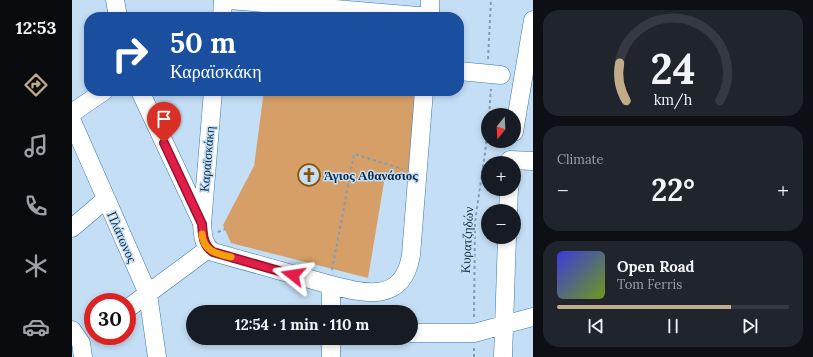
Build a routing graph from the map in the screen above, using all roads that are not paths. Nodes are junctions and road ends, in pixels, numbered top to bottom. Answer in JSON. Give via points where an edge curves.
{"nodes":[{"id":1,"x":114,"y":0,"type":"edge"},
{"id":2,"x":223,"y":0,"type":"edge"},
{"id":3,"x":228,"y":0,"type":"edge"},
{"id":4,"x":430,"y":0,"type":"edge"},
{"id":5,"x":117,"y":12,"type":"edge"},
{"id":6,"x":222,"y":12,"type":"edge"},
{"id":7,"x":371,"y":12,"type":"edge"},
{"id":8,"x":430,"y":12,"type":"edge"},
{"id":9,"x":533,"y":20,"type":"edge"},
{"id":10,"x":464,"y":71,"type":"edge"},
{"id":11,"x":528,"y":73,"type":"edge"},
{"id":12,"x":501,"y":75,"type":"dead end"},
{"id":13,"x":96,"y":96,"type":"edge"},
{"id":14,"x":142,"y":96,"type":"edge"},
{"id":15,"x":213,"y":96,"type":"edge"},
{"id":16,"x":424,"y":96,"type":"edge"},
{"id":17,"x":520,"y":108,"type":"edge"},
{"id":18,"x":72,"y":112,"type":"edge"},
{"id":19,"x":72,"y":121,"type":"edge"},
{"id":20,"x":521,"y":161,"type":"edge"},
{"id":21,"x":533,"y":161,"type":"edge"},
{"id":22,"x":180,"y":179,"type":"junction"},
{"id":23,"x":205,"y":184,"type":"junction"},
{"id":24,"x":106,"y":199,"type":"junction"},
{"id":25,"x":202,"y":224,"type":"junction"},
{"id":26,"x":72,"y":228,"type":"edge"},
{"id":27,"x":507,"y":244,"type":"edge"},
{"id":28,"x":208,"y":249,"type":"junction"},
{"id":29,"x":331,"y":277,"type":"junction"},
{"id":30,"x":148,"y":294,"type":"junction"},
{"id":31,"x":136,"y":303,"type":"edge"},
{"id":32,"x":331,"y":305,"type":"edge"},
{"id":33,"x":533,"y":317,"type":"edge"},
{"id":34,"x":504,"y":325,"type":"junction"},
{"id":35,"x":418,"y":333,"type":"edge"},
{"id":36,"x":331,"y":345,"type":"edge"},
{"id":37,"x":157,"y":357,"type":"edge"},
{"id":38,"x":331,"y":357,"type":"edge"},
{"id":39,"x":503,"y":357,"type":"edge"}],
"edges":[{"from":1,"to":5,"type":"street"},
{"from":2,"to":6,"type":"street"},
{"from":3,"to":7,"type":"street"},
{"from":4,"to":8,"type":"street"},
{"from":9,"to":11,"type":"street"},
{"from":10,"to":12,"type":"street"},
{"from":11,"to":17,"type":"street"},
{"from":13,"to":18,"type":"street"},
{"from":14,"to":22,"type":"street"},
{"from":15,"to":23,"type":"street","name":"Καραϊσκάκη"},
{"from":16,"to":29,"type":"street","via":[[409,268],[404,277],[390,289],[380,292],[350,290]]},
{"from":19,"to":24,"type":"street","name":"Πλάτωνος"},
{"from":20,"to":21,"type":"street"},
{"from":22,"to":23,"type":"street"},
{"from":22,"to":25,"type":"street"},
{"from":23,"to":25,"type":"street","name":"Καραϊσκάκη"},
{"from":24,"to":26,"type":"street"},
{"from":24,"to":30,"type":"street","name":"Πλάτωνος"},
{"from":25,"to":28,"type":"street","name":"Καραϊσκάκη","via":[[203,239]]},
{"from":27,"to":34,"type":"street"},
{"from":28,"to":29,"type":"street"},
{"from":28,"to":30,"type":"street"},
{"from":29,"to":32,"type":"street"},
{"from":30,"to":31,"type":"street"},
{"from":30,"to":37,"type":"street","name":"Πλάτωνος"},
{"from":33,"to":34,"type":"street"},
{"from":34,"to":35,"type":"street","via":[[474,333]]},
{"from":34,"to":39,"type":"street"},
{"from":36,"to":38,"type":"street"}]}
